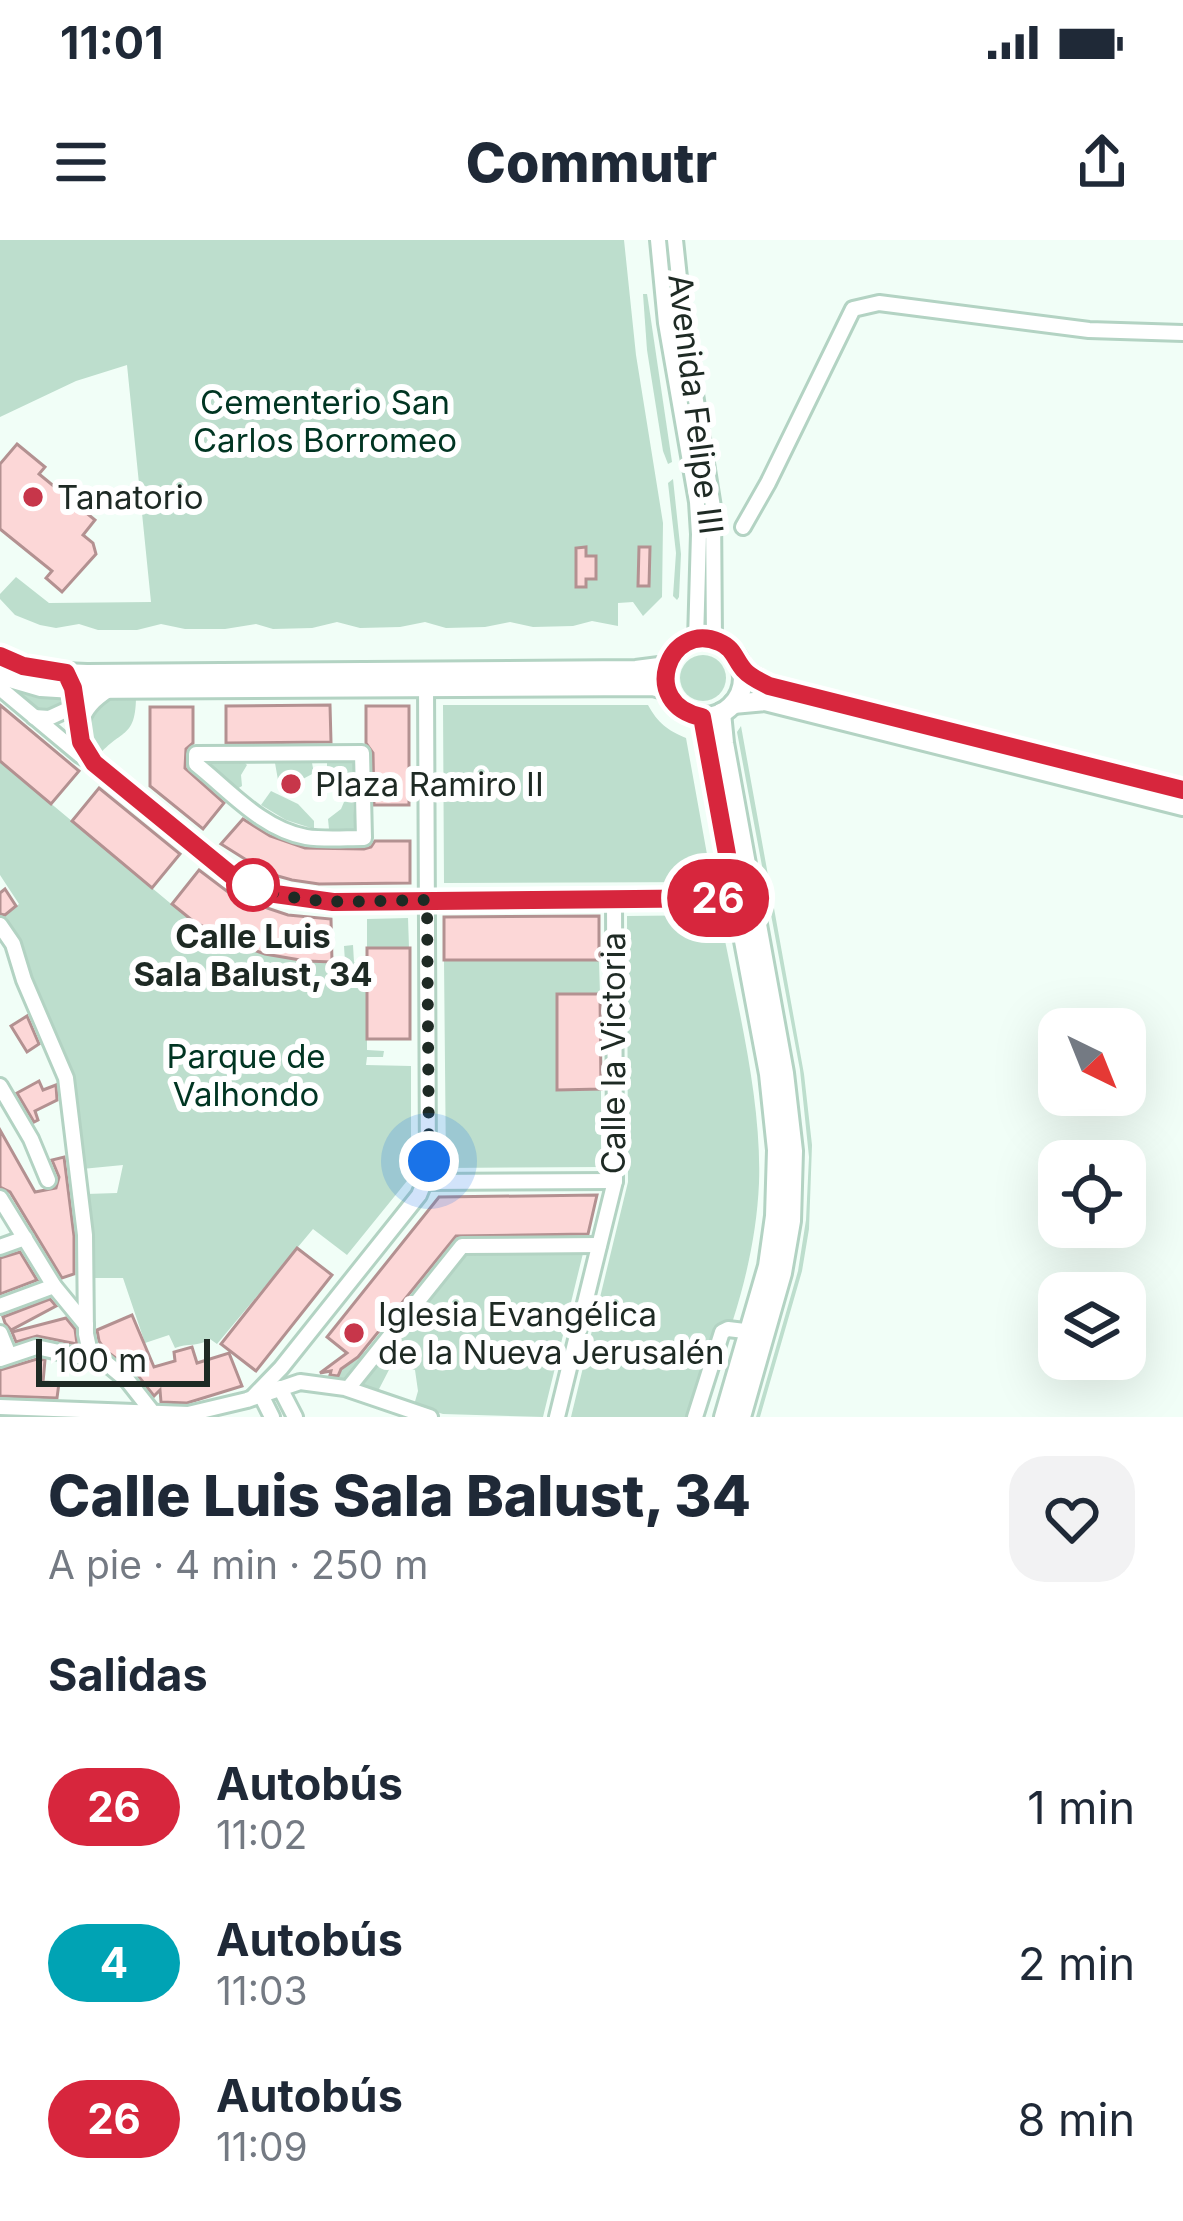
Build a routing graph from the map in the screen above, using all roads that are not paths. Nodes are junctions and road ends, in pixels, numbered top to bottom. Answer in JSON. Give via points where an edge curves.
{"nodes":[{"id":1,"x":658,"y":240,"type":"edge"},
{"id":2,"x":676,"y":240,"type":"edge"},
{"id":3,"x":1183,"y":333,"type":"edge"},
{"id":4,"x":743,"y":527,"type":"dead end"},
{"id":5,"x":705,"y":640,"type":"junction"},
{"id":6,"x":0,"y":656,"type":"edge"},
{"id":7,"x":667,"y":666,"type":"junction"},
{"id":8,"x":742,"y":669,"type":"junction"},
{"id":9,"x":0,"y":675,"type":"edge"},
{"id":10,"x":426,"y":679,"type":"junction"},
{"id":11,"x":0,"y":688,"type":"edge"},
{"id":12,"x":110,"y":688,"type":"junction"},
{"id":13,"x":71,"y":689,"type":"junction"},
{"id":14,"x":667,"y":690,"type":"junction"},
{"id":15,"x":719,"y":711,"type":"junction"},
{"id":16,"x":34,"y":717,"type":"junction"},
{"id":17,"x":79,"y":731,"type":"junction"},
{"id":18,"x":94,"y":763,"type":"junction"},
{"id":19,"x":1183,"y":790,"type":"edge"},
{"id":20,"x":1183,"y":806,"type":"edge"},
{"id":21,"x":364,"y":835,"type":"joint"},
{"id":22,"x":742,"y":892,"type":"junction"},
{"id":23,"x":614,"y":899,"type":"junction"},
{"id":24,"x":427,"y":900,"type":"junction"},
{"id":25,"x":0,"y":925,"type":"edge"},
{"id":26,"x":0,"y":1086,"type":"edge"},
{"id":27,"x":48,"y":1180,"type":"dead end"},
{"id":28,"x":615,"y":1181,"type":"junction"},
{"id":29,"x":426,"y":1182,"type":"junction"},
{"id":30,"x":0,"y":1198,"type":"edge"},
{"id":31,"x":25,"y":1238,"type":"junction"},
{"id":32,"x":599,"y":1245,"type":"junction"},
{"id":33,"x":0,"y":1247,"type":"edge"},
{"id":34,"x":53,"y":1286,"type":"junction"},
{"id":35,"x":0,"y":1306,"type":"edge"},
{"id":36,"x":86,"y":1325,"type":"junction"},
{"id":37,"x":758,"y":1329,"type":"junction"},
{"id":38,"x":0,"y":1333,"type":"edge"},
{"id":39,"x":4,"y":1357,"type":"edge"},
{"id":40,"x":91,"y":1357,"type":"junction"},
{"id":41,"x":281,"y":1368,"type":"junction"},
{"id":42,"x":350,"y":1386,"type":"dead end"},
{"id":43,"x":282,"y":1387,"type":"junction"},
{"id":44,"x":257,"y":1396,"type":"junction"},
{"id":45,"x":1,"y":1408,"type":"edge"},
{"id":46,"x":150,"y":1408,"type":"dead end"},
{"id":47,"x":219,"y":1412,"type":"edge"},
{"id":48,"x":401,"y":1412,"type":"edge"},
{"id":49,"x":178,"y":1416,"type":"edge"},
{"id":50,"x":272,"y":1417,"type":"edge"},
{"id":51,"x":295,"y":1417,"type":"edge"},
{"id":52,"x":430,"y":1417,"type":"edge"},
{"id":53,"x":557,"y":1417,"type":"edge"},
{"id":54,"x":695,"y":1417,"type":"edge"},
{"id":55,"x":724,"y":1417,"type":"edge"},
{"id":56,"x":741,"y":1417,"type":"edge"}],
"edges":[{"from":1,"to":5,"type":"street","name":"Avenida Felipe III","via":[[698,518]]},
{"from":2,"to":5,"type":"street","name":"Avenida Felipe III","via":[[713,507]]},
{"from":3,"to":4,"type":"street","via":[[862,305],[837,338]]},
{"from":5,"to":7,"type":"main road","via":[[678,649]]},
{"from":5,"to":8,"type":"main road","via":[[735,654]]},
{"from":6,"to":13,"type":"main road"},
{"from":7,"to":10,"type":"main road"},
{"from":7,"to":14,"type":"main road"},
{"from":8,"to":15,"type":"main road","via":[[742,688]]},
{"from":8,"to":19,"type":"main road","via":[[769,686]]},
{"from":9,"to":13,"type":"main road"},
{"from":10,"to":12,"type":"main road"},
{"from":10,"to":13,"type":"main road"},
{"from":10,"to":14,"type":"main road"},
{"from":10,"to":24,"type":"street"},
{"from":11,"to":16,"type":"street"},
{"from":12,"to":13,"type":"main road"},
{"from":12,"to":17,"type":"street","via":[[86,710]]},
{"from":13,"to":16,"type":"street","via":[[49,718]]},
{"from":13,"to":17,"type":"street"},
{"from":14,"to":15,"type":"main road","via":[[680,709]]},
{"from":15,"to":20,"type":"main road","via":[[765,701]]},
{"from":15,"to":22,"type":"main road"},
{"from":16,"to":18,"type":"street"},
{"from":17,"to":18,"type":"street"},
{"from":18,"to":24,"type":"street","via":[[252,885],[333,902]]},
{"from":21,"to":21,"type":"street","via":[[310,838],[268,823],[196,764],[196,754],[362,752]]},
{"from":22,"to":23,"type":"street"},
{"from":22,"to":37,"type":"main road","via":[[784,1073],[793,1151],[782,1273]]},
{"from":23,"to":24,"type":"street"},
{"from":23,"to":28,"type":"street","name":"Calle la Victoria"},
{"from":24,"to":29,"type":"street"},
{"from":25,"to":36,"type":"street","via":[[66,1078],[85,1235]]},
{"from":26,"to":27,"type":"street"},
{"from":28,"to":29,"type":"street"},
{"from":28,"to":32,"type":"street","name":"Calle la Victoria"},
{"from":29,"to":41,"type":"street"},
{"from":30,"to":31,"type":"street"},
{"from":31,"to":33,"type":"street"},
{"from":31,"to":34,"type":"street"},
{"from":32,"to":42,"type":"street","via":[[462,1246]]},
{"from":32,"to":53,"type":"street","name":"Calle la Victoria"},
{"from":34,"to":35,"type":"street"},
{"from":34,"to":36,"type":"street"},
{"from":36,"to":40,"type":"street"},
{"from":37,"to":54,"type":"street","via":[[722,1332]]},
{"from":37,"to":55,"type":"main road"},
{"from":37,"to":56,"type":"main road"},
{"from":38,"to":39,"type":"street"},
{"from":39,"to":40,"type":"street","via":[[36,1347]]},
{"from":40,"to":46,"type":"street"},
{"from":41,"to":43,"type":"street"},
{"from":41,"to":44,"type":"street"},
{"from":43,"to":44,"type":"street"},
{"from":43,"to":48,"type":"street","via":[[321,1384]]},
{"from":43,"to":51,"type":"street"},
{"from":44,"to":47,"type":"street"},
{"from":44,"to":50,"type":"street"},
{"from":45,"to":49,"type":"street"},
{"from":47,"to":49,"type":"street"},
{"from":48,"to":52,"type":"street"}]}
